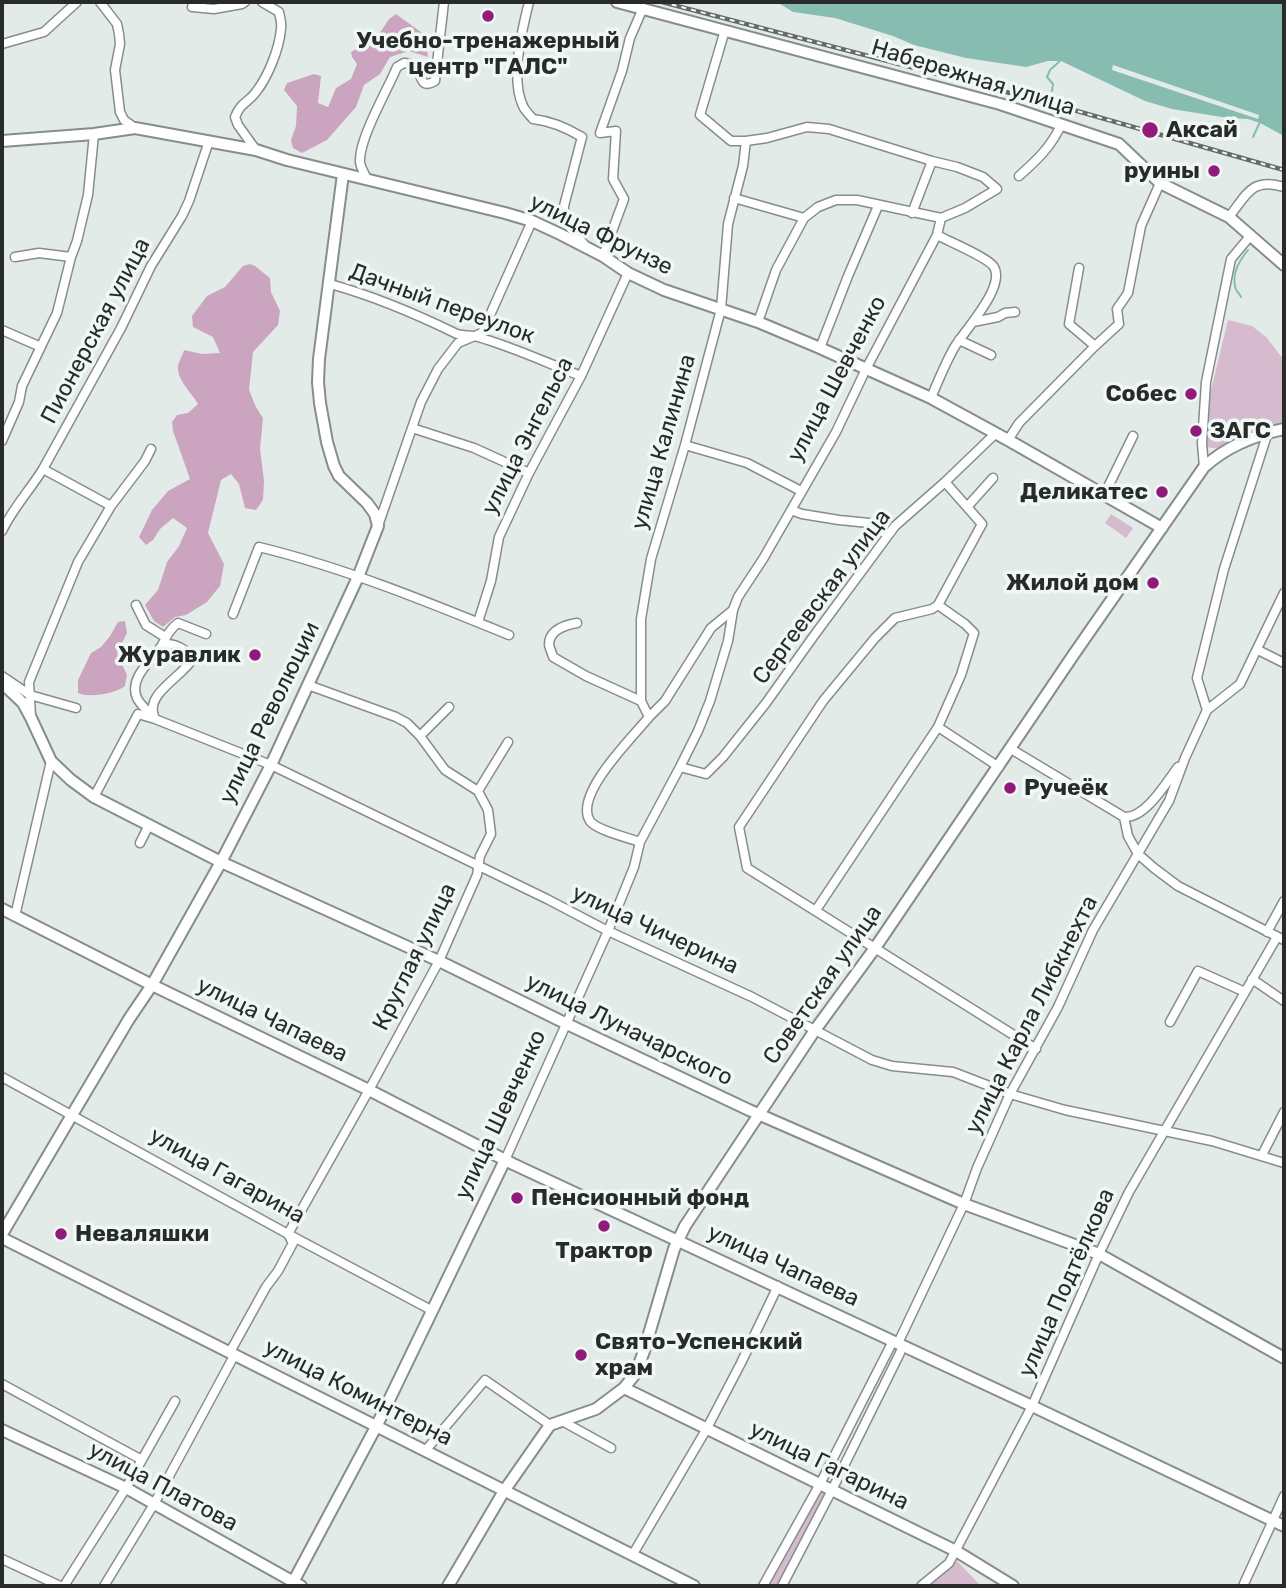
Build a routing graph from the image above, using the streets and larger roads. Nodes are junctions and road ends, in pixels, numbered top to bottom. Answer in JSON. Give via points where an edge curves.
{"nodes":[{"id":1,"x":77,"y":2,"type":"edge"},
{"id":2,"x":100,"y":2,"type":"edge"},
{"id":3,"x":244,"y":2,"type":"edge"},
{"id":4,"x":262,"y":2,"type":"edge"},
{"id":5,"x":444,"y":2,"type":"edge"},
{"id":6,"x":529,"y":2,"type":"edge"},
{"id":7,"x":617,"y":2,"type":"edge"},
{"id":8,"x":192,"y":7,"type":"dead end"},
{"id":9,"x":643,"y":8,"type":"junction"},
{"id":10,"x":725,"y":30,"type":"junction"},
{"id":11,"x":2,"y":44,"type":"edge"},
{"id":12,"x":1060,"y":125,"type":"junction"},
{"id":13,"x":135,"y":128,"type":"junction"},
{"id":14,"x":600,"y":133,"type":"junction"},
{"id":15,"x":94,"y":134,"type":"junction"},
{"id":16,"x":582,"y":137,"type":"junction"},
{"id":17,"x":2,"y":141,"type":"edge"},
{"id":18,"x":209,"y":141,"type":"junction"},
{"id":19,"x":746,"y":141,"type":"junction"},
{"id":20,"x":256,"y":150,"type":"junction"},
{"id":21,"x":932,"y":161,"type":"junction"},
{"id":22,"x":343,"y":174,"type":"junction"},
{"id":23,"x":1019,"y":176,"type":"dead end"},
{"id":24,"x":367,"y":179,"type":"junction"},
{"id":25,"x":1160,"y":183,"type":"junction"},
{"id":26,"x":1284,"y":187,"type":"edge"},
{"id":27,"x":734,"y":198,"type":"junction"},
{"id":28,"x":878,"y":206,"type":"junction"},
{"id":29,"x":912,"y":213,"type":"junction"},
{"id":30,"x":1229,"y":216,"type":"junction"},
{"id":31,"x":803,"y":218,"type":"junction"},
{"id":32,"x":941,"y":218,"type":"junction"},
{"id":33,"x":532,"y":221,"type":"junction"},
{"id":34,"x":937,"y":235,"type":"junction"},
{"id":35,"x":1251,"y":235,"type":"junction"},
{"id":36,"x":587,"y":248,"type":"junction"},
{"id":37,"x":603,"y":256,"type":"junction"},
{"id":38,"x":15,"y":257,"type":"dead end"},
{"id":39,"x":71,"y":257,"type":"junction"},
{"id":40,"x":1284,"y":265,"type":"edge"},
{"id":41,"x":1079,"y":268,"type":"dead end"},
{"id":42,"x":628,"y":273,"type":"junction"},
{"id":43,"x":330,"y":284,"type":"junction"},
{"id":44,"x":721,"y":309,"type":"junction"},
{"id":45,"x":1015,"y":312,"type":"dead end"},
{"id":46,"x":973,"y":321,"type":"junction"},
{"id":47,"x":758,"y":322,"type":"junction"},
{"id":48,"x":2,"y":330,"type":"edge"},
{"id":49,"x":474,"y":336,"type":"junction"},
{"id":50,"x":959,"y":340,"type":"junction"},
{"id":51,"x":1095,"y":346,"type":"junction"},
{"id":52,"x":41,"y":347,"type":"junction"},
{"id":53,"x":820,"y":348,"type":"junction"},
{"id":54,"x":991,"y":355,"type":"dead end"},
{"id":55,"x":866,"y":369,"type":"junction"},
{"id":56,"x":581,"y":376,"type":"junction"},
{"id":57,"x":931,"y":398,"type":"junction"},
{"id":58,"x":412,"y":428,"type":"junction"},
{"id":59,"x":1284,"y":429,"type":"edge"},
{"id":60,"x":1268,"y":432,"type":"junction"},
{"id":61,"x":996,"y":433,"type":"junction"},
{"id":62,"x":1133,"y":436,"type":"dead end"},
{"id":63,"x":1008,"y":440,"type":"junction"},
{"id":64,"x":2,"y":441,"type":"edge"},
{"id":65,"x":685,"y":444,"type":"junction"},
{"id":66,"x":151,"y":450,"type":"dead end"},
{"id":67,"x":1204,"y":467,"type":"junction"},
{"id":68,"x":43,"y":468,"type":"junction"},
{"id":69,"x":530,"y":472,"type":"junction"},
{"id":70,"x":993,"y":478,"type":"dead end"},
{"id":71,"x":945,"y":482,"type":"junction"},
{"id":72,"x":801,"y":491,"type":"junction"},
{"id":73,"x":1104,"y":495,"type":"junction"},
{"id":74,"x":111,"y":506,"type":"junction"},
{"id":75,"x":967,"y":507,"type":"junction"},
{"id":76,"x":790,"y":510,"type":"junction"},
{"id":77,"x":378,"y":526,"type":"junction"},
{"id":78,"x":1162,"y":528,"type":"junction"},
{"id":79,"x":2,"y":530,"type":"edge"},
{"id":80,"x":888,"y":535,"type":"junction"},
{"id":81,"x":358,"y":577,"type":"junction"},
{"id":82,"x":1284,"y":593,"type":"edge"},
{"id":83,"x":136,"y":605,"type":"dead end"},
{"id":84,"x":938,"y":605,"type":"junction"},
{"id":85,"x":733,"y":610,"type":"junction"},
{"id":86,"x":233,"y":614,"type":"dead end"},
{"id":87,"x":478,"y":622,"type":"junction"},
{"id":88,"x":577,"y":623,"type":"dead end"},
{"id":89,"x":206,"y":634,"type":"dead end"},
{"id":90,"x":509,"y":635,"type":"dead end"},
{"id":91,"x":164,"y":640,"type":"junction"},
{"id":92,"x":1258,"y":650,"type":"junction"},
{"id":93,"x":1284,"y":663,"type":"edge"},
{"id":94,"x":2,"y":676,"type":"edge"},
{"id":95,"x":2,"y":682,"type":"edge"},
{"id":96,"x":308,"y":685,"type":"junction"},
{"id":97,"x":30,"y":695,"type":"junction"},
{"id":98,"x":640,"y":701,"type":"junction"},
{"id":99,"x":449,"y":707,"type":"dead end"},
{"id":100,"x":76,"y":708,"type":"dead end"},
{"id":101,"x":1207,"y":710,"type":"junction"},
{"id":102,"x":649,"y":717,"type":"junction"},
{"id":103,"x":31,"y":718,"type":"junction"},
{"id":104,"x":155,"y":719,"type":"junction"},
{"id":105,"x":938,"y":727,"type":"junction"},
{"id":106,"x":420,"y":736,"type":"junction"},
{"id":107,"x":508,"y":742,"type":"dead end"},
{"id":108,"x":1011,"y":749,"type":"junction"},
{"id":109,"x":1185,"y":758,"type":"junction"},
{"id":110,"x":51,"y":761,"type":"junction"},
{"id":111,"x":271,"y":765,"type":"junction"},
{"id":112,"x":999,"y":767,"type":"junction"},
{"id":113,"x":680,"y":768,"type":"junction"},
{"id":114,"x":478,"y":791,"type":"junction"},
{"id":115,"x":94,"y":797,"type":"junction"},
{"id":116,"x":1124,"y":817,"type":"junction"},
{"id":117,"x":149,"y":825,"type":"junction"},
{"id":118,"x":640,"y":842,"type":"junction"},
{"id":119,"x":140,"y":843,"type":"dead end"},
{"id":120,"x":1138,"y":854,"type":"junction"},
{"id":121,"x":221,"y":862,"type":"junction"},
{"id":122,"x":479,"y":866,"type":"junction"},
{"id":123,"x":1284,"y":901,"type":"edge"},
{"id":124,"x":2,"y":909,"type":"edge"},
{"id":125,"x":816,"y":909,"type":"junction"},
{"id":126,"x":15,"y":916,"type":"junction"},
{"id":127,"x":608,"y":931,"type":"junction"},
{"id":128,"x":1267,"y":932,"type":"junction"},
{"id":129,"x":1281,"y":939,"type":"edge"},
{"id":130,"x":875,"y":948,"type":"junction"},
{"id":131,"x":439,"y":961,"type":"junction"},
{"id":132,"x":1252,"y":979,"type":"junction"},
{"id":133,"x":152,"y":985,"type":"junction"},
{"id":134,"x":1245,"y":992,"type":"junction"},
{"id":135,"x":1284,"y":1001,"type":"edge"},
{"id":136,"x":1170,"y":1022,"type":"dead end"},
{"id":137,"x":566,"y":1024,"type":"junction"},
{"id":138,"x":815,"y":1031,"type":"junction"},
{"id":139,"x":1036,"y":1049,"type":"junction"},
{"id":140,"x":2,"y":1077,"type":"edge"},
{"id":141,"x":369,"y":1090,"type":"junction"},
{"id":142,"x":1010,"y":1094,"type":"junction"},
{"id":143,"x":1284,"y":1112,"type":"edge"},
{"id":144,"x":72,"y":1115,"type":"junction"},
{"id":145,"x":760,"y":1115,"type":"junction"},
{"id":146,"x":1164,"y":1130,"type":"junction"},
{"id":147,"x":1262,"y":1155,"type":"junction"},
{"id":148,"x":505,"y":1160,"type":"junction"},
{"id":149,"x":1284,"y":1163,"type":"edge"},
{"id":150,"x":964,"y":1204,"type":"junction"},
{"id":151,"x":288,"y":1234,"type":"junction"},
{"id":152,"x":2,"y":1236,"type":"edge"},
{"id":153,"x":677,"y":1240,"type":"junction"},
{"id":154,"x":1100,"y":1254,"type":"junction"},
{"id":155,"x":778,"y":1286,"type":"junction"},
{"id":156,"x":433,"y":1311,"type":"junction"},
{"id":157,"x":898,"y":1343,"type":"junction"},
{"id":158,"x":232,"y":1353,"type":"junction"},
{"id":159,"x":1284,"y":1358,"type":"edge"},
{"id":160,"x":2,"y":1384,"type":"edge"},
{"id":161,"x":624,"y":1388,"type":"junction"},
{"id":162,"x":175,"y":1401,"type":"dead end"},
{"id":163,"x":1032,"y":1406,"type":"junction"},
{"id":164,"x":562,"y":1421,"type":"junction"},
{"id":165,"x":550,"y":1425,"type":"junction"},
{"id":166,"x":377,"y":1426,"type":"junction"},
{"id":167,"x":2,"y":1430,"type":"edge"},
{"id":168,"x":706,"y":1430,"type":"junction"},
{"id":169,"x":611,"y":1448,"type":"dead end"},
{"id":170,"x":425,"y":1451,"type":"junction"},
{"id":171,"x":142,"y":1460,"type":"junction"},
{"id":172,"x":820,"y":1484,"type":"junction"},
{"id":173,"x":126,"y":1489,"type":"junction"},
{"id":174,"x":832,"y":1490,"type":"junction"},
{"id":175,"x":504,"y":1491,"type":"junction"},
{"id":176,"x":1284,"y":1496,"type":"edge"},
{"id":177,"x":155,"y":1504,"type":"junction"},
{"id":178,"x":1273,"y":1520,"type":"junction"},
{"id":179,"x":1284,"y":1526,"type":"edge"},
{"id":180,"x":956,"y":1551,"type":"junction"},
{"id":181,"x":633,"y":1554,"type":"junction"},
{"id":182,"x":2,"y":1559,"type":"edge"},
{"id":183,"x":295,"y":1585,"type":"edge"},
{"id":184,"x":62,"y":1586,"type":"edge"},
{"id":185,"x":104,"y":1586,"type":"edge"},
{"id":186,"x":447,"y":1586,"type":"edge"},
{"id":187,"x":694,"y":1586,"type":"edge"},
{"id":188,"x":764,"y":1586,"type":"edge"},
{"id":189,"x":782,"y":1586,"type":"edge"},
{"id":190,"x":921,"y":1586,"type":"edge"},
{"id":191,"x":1013,"y":1586,"type":"edge"},
{"id":192,"x":1243,"y":1586,"type":"edge"}],
"edges":[{"from":1,"to":11,"type":"street","via":[[44,32]]},
{"from":2,"to":13,"type":"street","via":[[117,24],[120,44],[115,70],[120,112]]},
{"from":3,"to":8,"type":"street","via":[[214,9]]},
{"from":4,"to":20,"type":"street","via":[[279,12],[275,53],[256,92],[235,117]]},
{"from":5,"to":24,"type":"street","via":[[435,81],[422,81],[413,64],[397,67],[364,142],[360,158]]},
{"from":6,"to":16,"type":"street","via":[[518,54],[523,105],[533,119]]},
{"from":7,"to":9,"type":"street","name":"Набережная улица"},
{"from":9,"to":10,"type":"street","name":"Набережная улица"},
{"from":9,"to":14,"type":"street"},
{"from":10,"to":12,"type":"street","name":"Набережная улица","via":[[1000,104]]},
{"from":10,"to":19,"type":"street","via":[[700,115],[731,141]]},
{"from":12,"to":23,"type":"street","via":[[1042,156]]},
{"from":12,"to":25,"type":"street","name":"Набережная улица","via":[[1119,144]]},
{"from":13,"to":15,"type":"street","name":"улица Фрунзе"},
{"from":13,"to":18,"type":"street","name":"улица Фрунзе"},
{"from":14,"to":16,"type":"street"},
{"from":14,"to":37,"type":"street","via":[[616,131],[613,179],[624,199]]},
{"from":15,"to":17,"type":"street","name":"улица Фрунзе"},
{"from":15,"to":39,"type":"street","via":[[88,195]]},
{"from":16,"to":36,"type":"street","via":[[564,214]]},
{"from":18,"to":20,"type":"street","name":"улица Фрунзе"},
{"from":18,"to":68,"type":"street","name":"Пионерская улица","via":[[182,216]]},
{"from":19,"to":21,"type":"street","via":[[807,127],[829,129]]},
{"from":19,"to":27,"type":"street","name":"улица Калинина"},
{"from":20,"to":22,"type":"street","name":"улица Фрунзе"},
{"from":21,"to":29,"type":"street"},
{"from":21,"to":32,"type":"street","via":[[983,177],[997,189]]},
{"from":22,"to":24,"type":"street","name":"улица Фрунзе"},
{"from":22,"to":43,"type":"street"},
{"from":24,"to":33,"type":"street","name":"улица Фрунзе"},
{"from":25,"to":30,"type":"street","name":"Набережная улица"},
{"from":25,"to":51,"type":"street","via":[[1141,226],[1128,293],[1117,309],[1119,324]]},
{"from":26,"to":30,"type":"street","via":[[1257,184]]},
{"from":27,"to":31,"type":"street"},
{"from":27,"to":44,"type":"street","name":"улица Калинина"},
{"from":28,"to":29,"type":"street"},
{"from":28,"to":31,"type":"street","via":[[836,200]]},
{"from":28,"to":53,"type":"street"},
{"from":29,"to":32,"type":"street"},
{"from":30,"to":35,"type":"street","name":"Набережная улица"},
{"from":31,"to":47,"type":"street","via":[[776,270]]},
{"from":32,"to":34,"type":"street","name":"улица Шевченко"},
{"from":33,"to":36,"type":"street","name":"улица Фрунзе"},
{"from":33,"to":49,"type":"street","via":[[482,332]]},
{"from":34,"to":46,"type":"street","via":[[994,266],[994,288]]},
{"from":34,"to":55,"type":"street","name":"улица Шевченко"},
{"from":35,"to":40,"type":"street","name":"Набережная улица"},
{"from":35,"to":67,"type":"street","via":[[1231,259],[1206,382]]},
{"from":36,"to":37,"type":"street","name":"улица Фрунзе"},
{"from":37,"to":42,"type":"street","name":"улица Фрунзе"},
{"from":38,"to":39,"type":"street","via":[[39,253]]},
{"from":39,"to":52,"type":"street","via":[[57,313]]},
{"from":41,"to":51,"type":"street","via":[[1069,324]]},
{"from":42,"to":44,"type":"street","name":"улица Фрунзе"},
{"from":42,"to":56,"type":"street","name":"улица Энгельса"},
{"from":43,"to":49,"type":"street","name":"Дачный переулок","via":[[457,334]]},
{"from":43,"to":77,"type":"street","via":[[318,359],[327,442],[338,476],[367,503]]},
{"from":44,"to":47,"type":"street","name":"улица Фрунзе"},
{"from":44,"to":65,"type":"street","name":"улица Калинина"},
{"from":45,"to":46,"type":"street"},
{"from":46,"to":50,"type":"street"},
{"from":47,"to":53,"type":"street","name":"улица Фрунзе"},
{"from":48,"to":52,"type":"street"},
{"from":49,"to":56,"type":"street","name":"Дачный переулок"},
{"from":49,"to":58,"type":"street","via":[[458,344],[439,369]]},
{"from":50,"to":54,"type":"street"},
{"from":50,"to":57,"type":"street"},
{"from":51,"to":63,"type":"street","via":[[1018,423]]},
{"from":52,"to":64,"type":"street"},
{"from":53,"to":55,"type":"street","name":"улица Фрунзе"},
{"from":55,"to":57,"type":"street","name":"улица Фрунзе"},
{"from":55,"to":72,"type":"street","name":"улица Шевченко"},
{"from":56,"to":69,"type":"street","name":"улица Энгельса"},
{"from":57,"to":61,"type":"street","name":"улица Фрунзе"},
{"from":58,"to":69,"type":"street"},
{"from":58,"to":77,"type":"street"},
{"from":59,"to":60,"type":"street"},
{"from":60,"to":67,"type":"street","via":[[1220,454]]},
{"from":60,"to":101,"type":"street","via":[[1226,562],[1197,678]]},
{"from":61,"to":63,"type":"street","name":"улица Фрунзе"},
{"from":61,"to":71,"type":"street","name":"Сергеевская улица"},
{"from":62,"to":73,"type":"street"},
{"from":63,"to":73,"type":"street","name":"улица Фрунзе"},
{"from":65,"to":72,"type":"street","via":[[747,463]]},
{"from":65,"to":98,"type":"street","name":"улица Калинина","via":[[651,559],[641,619]]},
{"from":66,"to":74,"type":"street"},
{"from":67,"to":78,"type":"street","name":"Советская улица"},
{"from":68,"to":74,"type":"street"},
{"from":68,"to":79,"type":"street","name":"Пионерская улица"},
{"from":69,"to":87,"type":"street","name":"улица Энгельса","via":[[499,537]]},
{"from":70,"to":75,"type":"street"},
{"from":71,"to":75,"type":"street"},
{"from":71,"to":80,"type":"street","name":"Сергеевская улица"},
{"from":72,"to":76,"type":"street","name":"улица Шевченко"},
{"from":73,"to":78,"type":"street","name":"улица Фрунзе"},
{"from":74,"to":97,"type":"street","via":[[78,562],[29,682]]},
{"from":75,"to":84,"type":"street","via":[[982,524]]},
{"from":76,"to":80,"type":"street","via":[[869,523]]},
{"from":76,"to":85,"type":"street","name":"улица Шевченко"},
{"from":77,"to":81,"type":"street","name":"улица Революции"},
{"from":78,"to":108,"type":"street","name":"Советская улица"},
{"from":80,"to":113,"type":"street","name":"Сергеевская улица","via":[[723,757],[706,774]]},
{"from":81,"to":86,"type":"street","via":[[259,547]]},
{"from":81,"to":87,"type":"street"},
{"from":81,"to":96,"type":"street","name":"улица Революции"},
{"from":82,"to":92,"type":"street","name":"улица Карла Либкнехта"},
{"from":83,"to":91,"type":"street","via":[[146,625]]},
{"from":84,"to":105,"type":"street","via":[[974,633]]},
{"from":84,"to":125,"type":"street","via":[[895,618],[850,667],[739,827],[747,867]]},
{"from":85,"to":102,"type":"street","name":"улица Шевченко","via":[[711,628],[665,701]]},
{"from":85,"to":113,"type":"street","name":"улица Шевченко","via":[[710,701]]},
{"from":87,"to":90,"type":"street"},
{"from":88,"to":98,"type":"street","via":[[561,626],[552,637],[553,657]]},
{"from":89,"to":91,"type":"street","via":[[178,623]]},
{"from":91,"to":104,"type":"street","via":[[136,684],[137,698]]},
{"from":91,"to":104,"type":"street","via":[[193,658],[154,702]]},
{"from":92,"to":93,"type":"street"},
{"from":92,"to":101,"type":"street","name":"улица Карла Либкнехта","via":[[1240,684]]},
{"from":94,"to":97,"type":"street"},
{"from":95,"to":103,"type":"street","name":"улица Луначарского"},
{"from":96,"to":106,"type":"street","via":[[396,716]]},
{"from":96,"to":111,"type":"street","name":"улица Революции"},
{"from":97,"to":100,"type":"street"},
{"from":97,"to":103,"type":"street"},
{"from":98,"to":102,"type":"street"},
{"from":99,"to":106,"type":"street"},
{"from":101,"to":109,"type":"street","name":"улица Карла Либкнехта"},
{"from":102,"to":118,"type":"street","via":[[598,778],[586,804],[590,821],[597,827]]},
{"from":103,"to":110,"type":"street","name":"улица Луначарского"},
{"from":104,"to":111,"type":"street","name":"улица Чичерина"},
{"from":104,"to":115,"type":"street","via":[[138,714]]},
{"from":105,"to":112,"type":"street"},
{"from":105,"to":125,"type":"street"},
{"from":106,"to":114,"type":"street","via":[[445,770]]},
{"from":107,"to":114,"type":"street"},
{"from":108,"to":112,"type":"street","name":"Советская улица"},
{"from":108,"to":116,"type":"street"},
{"from":109,"to":116,"type":"street","via":[[1149,805],[1131,818]]},
{"from":109,"to":120,"type":"street","name":"улица Карла Либкнехта","via":[[1169,801]]},
{"from":110,"to":115,"type":"street","name":"улица Луначарского"},
{"from":110,"to":126,"type":"street"},
{"from":111,"to":121,"type":"street","name":"улица Революции"},
{"from":111,"to":122,"type":"street","name":"улица Чичерина"},
{"from":112,"to":130,"type":"street","name":"Советская улица"},
{"from":113,"to":118,"type":"street","name":"улица Шевченко"},
{"from":114,"to":122,"type":"street","name":"Круглая улица","via":[[488,810],[491,834]]},
{"from":115,"to":117,"type":"street","name":"улица Луначарского"},
{"from":116,"to":120,"type":"street"},
{"from":117,"to":119,"type":"street"},
{"from":117,"to":121,"type":"street","name":"улица Луначарского"},
{"from":118,"to":127,"type":"street","name":"улица Шевченко"},
{"from":120,"to":128,"type":"street","via":[[1178,886]]},
{"from":120,"to":139,"type":"street","name":"улица Карла Либкнехта","via":[[1093,930]]},
{"from":121,"to":131,"type":"street","name":"улица Луначарского"},
{"from":121,"to":133,"type":"street","name":"улица Революции"},
{"from":122,"to":127,"type":"street","name":"улица Чичерина"},
{"from":122,"to":131,"type":"street","name":"Круглая улица"},
{"from":123,"to":128,"type":"street"},
{"from":124,"to":126,"type":"street","name":"улица Чапаева"},
{"from":125,"to":130,"type":"street"},
{"from":126,"to":133,"type":"street","name":"улица Чапаева"},
{"from":127,"to":137,"type":"street","name":"улица Шевченко"},
{"from":127,"to":138,"type":"street","name":"улица Чичерина"},
{"from":128,"to":129,"type":"street"},
{"from":129,"to":132,"type":"street","name":"улица Подтёлкова"},
{"from":130,"to":138,"type":"street","name":"Советская улица"},
{"from":130,"to":139,"type":"street"},
{"from":131,"to":137,"type":"street","name":"улица Луначарского"},
{"from":131,"to":141,"type":"street","name":"Круглая улица"},
{"from":132,"to":134,"type":"street","name":"улица Подтёлкова"},
{"from":132,"to":135,"type":"street"},
{"from":133,"to":141,"type":"street","name":"улица Чапаева"},
{"from":133,"to":144,"type":"street","name":"улица Революции"},
{"from":134,"to":136,"type":"street","via":[[1198,971]]},
{"from":134,"to":146,"type":"street","name":"улица Подтёлкова"},
{"from":137,"to":145,"type":"street","name":"улица Луначарского"},
{"from":137,"to":148,"type":"street","name":"улица Шевченко"},
{"from":138,"to":142,"type":"street","name":"улица Чичерина","via":[[872,1060],[953,1072]]},
{"from":138,"to":145,"type":"street","name":"Советская улица"},
{"from":139,"to":142,"type":"street","name":"улица Карла Либкнехта"},
{"from":140,"to":144,"type":"street","name":"улица Гагарина"},
{"from":141,"to":148,"type":"street","name":"улица Чапаева"},
{"from":141,"to":151,"type":"street","name":"Круглая улица"},
{"from":142,"to":146,"type":"street","name":"улица Чичерина"},
{"from":142,"to":150,"type":"street","name":"улица Карла Либкнехта"},
{"from":143,"to":147,"type":"street"},
{"from":144,"to":151,"type":"street","name":"улица Гагарина"},
{"from":144,"to":152,"type":"street","name":"улица Революции"},
{"from":145,"to":150,"type":"street","name":"улица Луначарского"},
{"from":145,"to":153,"type":"street","name":"Советская улица"},
{"from":146,"to":147,"type":"street","name":"улица Чичерина"},
{"from":146,"to":154,"type":"street","name":"улица Подтёлкова"},
{"from":147,"to":149,"type":"street","name":"улица Чичерина"},
{"from":148,"to":153,"type":"street","name":"улица Чапаева"},
{"from":148,"to":156,"type":"street","name":"улица Шевченко"},
{"from":150,"to":154,"type":"street","name":"улица Луначарского"},
{"from":150,"to":157,"type":"street","name":"улица Карла Либкнехта"},
{"from":151,"to":156,"type":"street","name":"улица Гагарина"},
{"from":151,"to":158,"type":"street","name":"Круглая улица","via":[[293,1243]]},
{"from":152,"to":158,"type":"street","name":"улица Коминтерна"},
{"from":153,"to":155,"type":"street","name":"улица Чапаева"},
{"from":153,"to":161,"type":"street","name":"Советская улица","via":[[644,1351]]},
{"from":154,"to":159,"type":"street","name":"улица Луначарского"},
{"from":154,"to":163,"type":"street","name":"улица Подтёлкова"},
{"from":155,"to":157,"type":"street","name":"улица Чапаева"},
{"from":155,"to":168,"type":"street"},
{"from":156,"to":166,"type":"street","name":"улица Шевченко"},
{"from":157,"to":163,"type":"street","name":"улица Чапаева"},
{"from":157,"to":172,"type":"street","name":"улица Карла Либкнехта"},
{"from":157,"to":174,"type":"street","name":"улица Карла Либкнехта"},
{"from":158,"to":166,"type":"street","name":"улица Коминтерна"},
{"from":158,"to":177,"type":"street","name":"Круглая улица"},
{"from":160,"to":171,"type":"street","name":"улица Платова"},
{"from":161,"to":164,"type":"street","name":"Советская улица","via":[[596,1409]]},
{"from":161,"to":168,"type":"street","name":"улица Гагарина"},
{"from":162,"to":171,"type":"street"},
{"from":163,"to":178,"type":"street","name":"улица Чапаева"},
{"from":163,"to":180,"type":"street","name":"улица Подтёлкова"},
{"from":164,"to":165,"type":"street","name":"Советская улица"},
{"from":164,"to":169,"type":"street"},
{"from":165,"to":170,"type":"street","via":[[485,1380]]},
{"from":165,"to":175,"type":"street"},
{"from":166,"to":170,"type":"street","name":"улица Коминтерна"},
{"from":166,"to":183,"type":"street","name":"улица Шевченко"},
{"from":167,"to":173,"type":"street","name":"улица Платова"},
{"from":168,"to":172,"type":"street","name":"улица Гагарина"},
{"from":168,"to":181,"type":"street"},
{"from":170,"to":175,"type":"street","name":"улица Коминтерна"},
{"from":171,"to":173,"type":"street"},
{"from":172,"to":174,"type":"street","name":"улица Гагарина"},
{"from":172,"to":188,"type":"street","name":"улица Карла Либкнехта"},
{"from":173,"to":177,"type":"street","name":"улица Платова"},
{"from":173,"to":184,"type":"street"},
{"from":174,"to":180,"type":"street","name":"улица Гагарина"},
{"from":174,"to":189,"type":"street","name":"улица Карла Либкнехта"},
{"from":175,"to":181,"type":"street","name":"улица Коминтерна"},
{"from":175,"to":186,"type":"street"},
{"from":176,"to":178,"type":"street"},
{"from":177,"to":183,"type":"street","name":"улица Платова"},
{"from":177,"to":185,"type":"street","name":"Круглая улица"},
{"from":178,"to":179,"type":"street","name":"улица Чапаева"},
{"from":178,"to":192,"type":"street"},
{"from":180,"to":190,"type":"street","name":"улица Подтёлкова","via":[[949,1563]]},
{"from":180,"to":191,"type":"street","name":"улица Гагарина"},
{"from":181,"to":187,"type":"street","name":"улица Коминтерна"},
{"from":182,"to":184,"type":"street"}]}
